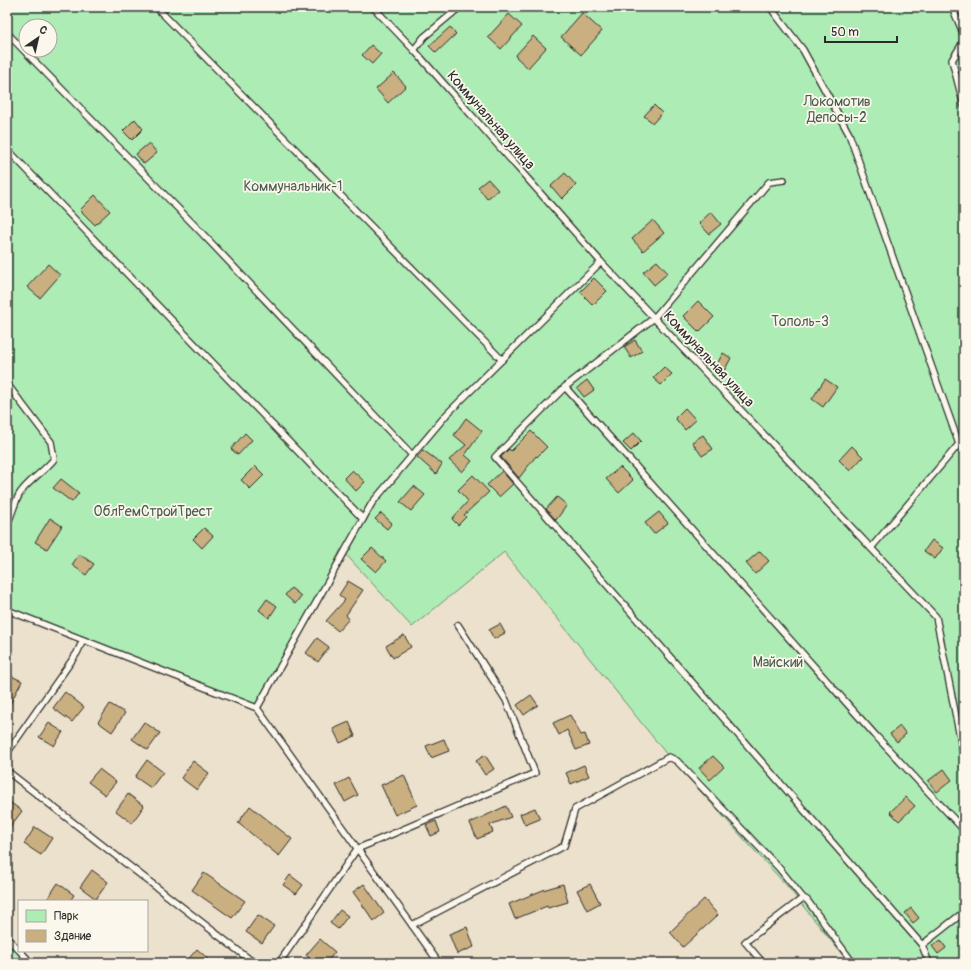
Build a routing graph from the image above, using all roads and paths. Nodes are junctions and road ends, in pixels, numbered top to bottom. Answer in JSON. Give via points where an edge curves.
{"nodes":[{"id":1,"x":156,"y":7,"type":"edge"},
{"id":2,"x":374,"y":7,"type":"edge"},
{"id":3,"x":460,"y":7,"type":"edge"},
{"id":4,"x":770,"y":7,"type":"edge"},
{"id":5,"x":952,"y":7,"type":"edge"},
{"id":6,"x":7,"y":33,"type":"edge"},
{"id":7,"x":964,"y":35,"type":"edge"},
{"id":8,"x":964,"y":40,"type":"edge"},
{"id":9,"x":414,"y":50,"type":"junction"},
{"id":10,"x":964,"y":106,"type":"edge"},
{"id":11,"x":7,"y":149,"type":"edge"},
{"id":12,"x":784,"y":180,"type":"dead end"},
{"id":13,"x":601,"y":262,"type":"junction"},
{"id":14,"x":654,"y":318,"type":"junction"},
{"id":15,"x":502,"y":360,"type":"junction"},
{"id":16,"x":7,"y":384,"type":"edge"},
{"id":17,"x":565,"y":387,"type":"junction"},
{"id":18,"x":964,"y":436,"type":"edge"},
{"id":19,"x":959,"y":444,"type":"junction"},
{"id":20,"x":412,"y":455,"type":"junction"},
{"id":21,"x":363,"y":520,"type":"junction"},
{"id":22,"x":7,"y":524,"type":"edge"},
{"id":23,"x":871,"y":548,"type":"junction"},
{"id":24,"x":7,"y":604,"type":"edge"},
{"id":25,"x":8,"y":610,"type":"edge"},
{"id":26,"x":458,"y":625,"type":"dead end"},
{"id":27,"x":83,"y":640,"type":"junction"},
{"id":28,"x":257,"y":708,"type":"junction"},
{"id":29,"x":7,"y":753,"type":"edge"},
{"id":30,"x":964,"y":757,"type":"edge"},
{"id":31,"x":7,"y":771,"type":"edge"},
{"id":32,"x":964,"y":830,"type":"edge"},
{"id":33,"x":357,"y":848,"type":"junction"},
{"id":34,"x":803,"y":898,"type":"junction"},
{"id":35,"x":964,"y":912,"type":"edge"},
{"id":36,"x":412,"y":925,"type":"junction"},
{"id":37,"x":7,"y":938,"type":"edge"},
{"id":38,"x":922,"y":945,"type":"junction"},
{"id":39,"x":18,"y":950,"type":"edge"},
{"id":40,"x":20,"y":952,"type":"edge"},
{"id":41,"x":31,"y":963,"type":"edge"},
{"id":42,"x":254,"y":963,"type":"edge"},
{"id":43,"x":279,"y":963,"type":"edge"},
{"id":44,"x":439,"y":963,"type":"edge"},
{"id":45,"x":763,"y":963,"type":"edge"},
{"id":46,"x":853,"y":963,"type":"edge"},
{"id":47,"x":929,"y":963,"type":"edge"}],
"edges":[{"from":1,"to":15,"type":"lane"},
{"from":2,"to":9,"type":"lane","name":"Коммунальная улица"},
{"from":3,"to":9,"type":"lane","via":[[424,37]]},
{"from":4,"to":19,"type":"lane","via":[[803,50],[849,134]]},
{"from":5,"to":7,"type":"lane"},
{"from":6,"to":20,"type":"lane","via":[[198,228]]},
{"from":8,"to":10,"type":"lane","via":[[952,60]]},
{"from":9,"to":13,"type":"lane","name":"Коммунальная улица"},
{"from":11,"to":21,"type":"lane"},
{"from":12,"to":14,"type":"lane","via":[[769,182]]},
{"from":13,"to":14,"type":"lane","name":"Коммунальная улица"},
{"from":13,"to":15,"type":"lane"},
{"from":14,"to":17,"type":"lane"},
{"from":14,"to":23,"type":"lane","name":"Коммунальная улица"},
{"from":15,"to":20,"type":"lane","via":[[447,414]]},
{"from":16,"to":22,"type":"lane","via":[[51,442],[54,459],[19,495]]},
{"from":17,"to":32,"type":"lane","via":[[876,736]]},
{"from":17,"to":38,"type":"lane","via":[[495,456]]},
{"from":18,"to":19,"type":"lane"},
{"from":19,"to":23,"type":"lane"},
{"from":20,"to":21,"type":"lane","via":[[372,503]]},
{"from":21,"to":28,"type":"lane"},
{"from":23,"to":30,"type":"lane","name":"Коммунальная улица","via":[[936,617]]},
{"from":24,"to":25,"type":"lane"},
{"from":25,"to":27,"type":"lane"},
{"from":26,"to":33,"type":"lane","via":[[506,700],[535,773]]},
{"from":27,"to":28,"type":"lane"},
{"from":27,"to":29,"type":"lane","via":[[77,653]]},
{"from":28,"to":33,"type":"lane"},
{"from":31,"to":42,"type":"lane"},
{"from":33,"to":36,"type":"lane"},
{"from":33,"to":43,"type":"lane"},
{"from":34,"to":36,"type":"lane","via":[[779,868],[677,761],[669,757],[575,809],[564,846]]},
{"from":34,"to":45,"type":"lane","via":[[745,942]]},
{"from":34,"to":46,"type":"lane"},
{"from":35,"to":38,"type":"lane"},
{"from":36,"to":44,"type":"lane"},
{"from":37,"to":39,"type":"lane"},
{"from":38,"to":47,"type":"lane"},
{"from":40,"to":41,"type":"lane"}]}
